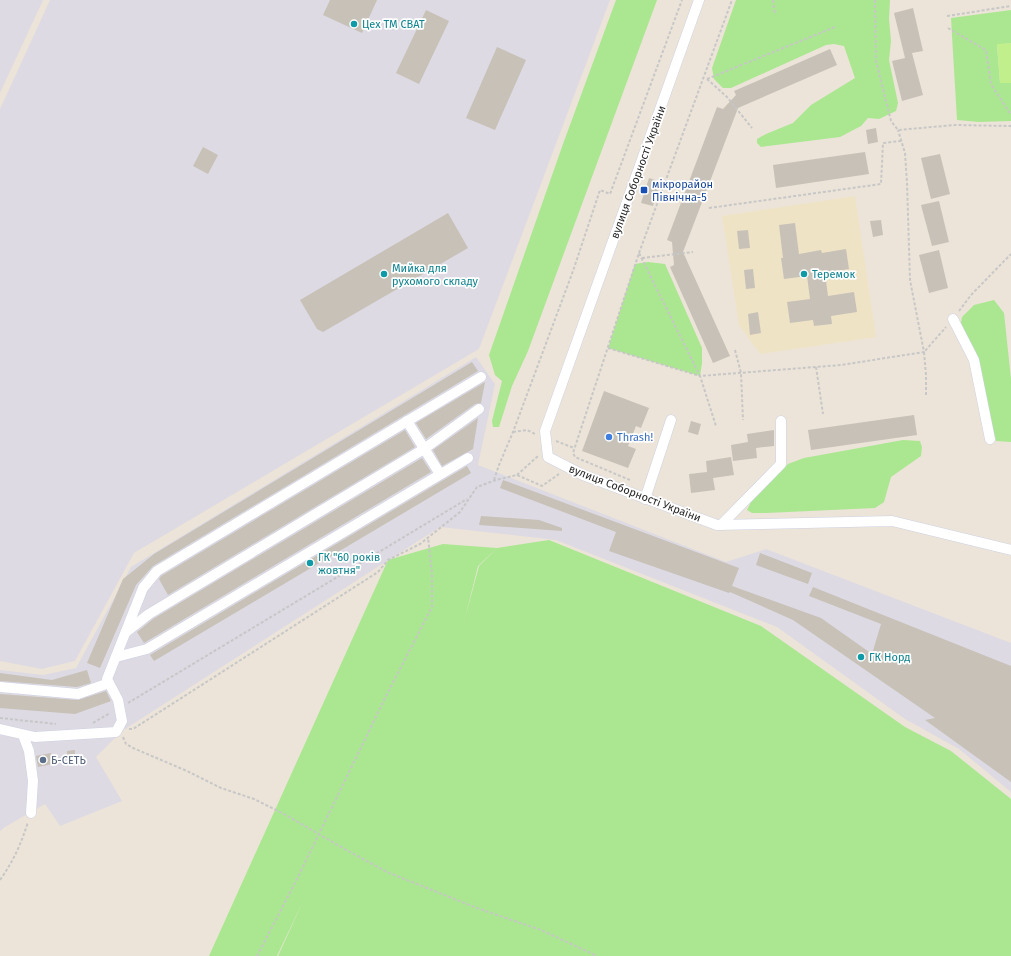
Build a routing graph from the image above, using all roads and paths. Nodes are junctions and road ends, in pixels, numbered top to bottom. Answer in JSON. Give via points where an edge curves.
{"nodes":[{"id":1,"x":682,"y":0,"type":"edge"},
{"id":2,"x":699,"y":0,"type":"edge"},
{"id":3,"x":732,"y":0,"type":"edge"},
{"id":4,"x":773,"y":0,"type":"edge"},
{"id":5,"x":874,"y":0,"type":"edge"},
{"id":6,"x":1011,"y":6,"type":"edge"},
{"id":7,"x":775,"y":15,"type":"dead end"},
{"id":8,"x":947,"y":16,"type":"dead end"},
{"id":9,"x":835,"y":27,"type":"dead end"},
{"id":10,"x":948,"y":28,"type":"dead end"},
{"id":11,"x":704,"y":76,"type":"junction"},
{"id":12,"x":707,"y":79,"type":"junction"},
{"id":13,"x":1011,"y":116,"type":"edge"},
{"id":14,"x":1011,"y":126,"type":"edge"},
{"id":15,"x":752,"y":128,"type":"dead end"},
{"id":16,"x":898,"y":130,"type":"junction"},
{"id":17,"x":901,"y":141,"type":"junction"},
{"id":18,"x":709,"y":208,"type":"dead end"},
{"id":19,"x":693,"y":252,"type":"dead end"},
{"id":20,"x":639,"y":253,"type":"junction"},
{"id":21,"x":642,"y":258,"type":"junction"},
{"id":22,"x":953,"y":319,"type":"dead end"},
{"id":23,"x":608,"y":348,"type":"junction"},
{"id":24,"x":735,"y":350,"type":"dead end"},
{"id":25,"x":816,"y":367,"type":"junction"},
{"id":26,"x":741,"y":373,"type":"junction"},
{"id":27,"x":700,"y":376,"type":"junction"},
{"id":28,"x":481,"y":377,"type":"dead end"},
{"id":29,"x":479,"y":409,"type":"dead end"},
{"id":30,"x":824,"y":414,"type":"dead end"},
{"id":31,"x":671,"y":420,"type":"dead end"},
{"id":32,"x":743,"y":420,"type":"dead end"},
{"id":33,"x":407,"y":421,"type":"junction"},
{"id":34,"x":781,"y":421,"type":"dead end"},
{"id":35,"x":716,"y":426,"type":"dead end"},
{"id":36,"x":990,"y":439,"type":"dead end"},
{"id":37,"x":424,"y":448,"type":"junction"},
{"id":38,"x":547,"y":448,"type":"junction"},
{"id":39,"x":468,"y":458,"type":"dead end"},
{"id":40,"x":568,"y":468,"type":"junction"},
{"id":41,"x":440,"y":474,"type":"junction"},
{"id":42,"x":517,"y":475,"type":"junction"},
{"id":43,"x":494,"y":480,"type":"junction"},
{"id":44,"x":648,"y":488,"type":"junction"},
{"id":45,"x":468,"y":498,"type":"junction"},
{"id":46,"x":645,"y":499,"type":"junction"},
{"id":47,"x":722,"y":525,"type":"junction"},
{"id":48,"x":428,"y":537,"type":"junction"},
{"id":49,"x":1011,"y":550,"type":"edge"},
{"id":50,"x":126,"y":632,"type":"junction"},
{"id":51,"x":116,"y":657,"type":"junction"},
{"id":52,"x":109,"y":683,"type":"junction"},
{"id":53,"x":0,"y":687,"type":"edge"},
{"id":54,"x":119,"y":708,"type":"junction"},
{"id":55,"x":0,"y":718,"type":"edge"},
{"id":56,"x":92,"y":724,"type":"dead end"},
{"id":57,"x":62,"y":725,"type":"dead end"},
{"id":58,"x":0,"y":729,"type":"edge"},
{"id":59,"x":120,"y":731,"type":"junction"},
{"id":60,"x":23,"y":736,"type":"junction"},
{"id":61,"x":31,"y":813,"type":"joint"},
{"id":62,"x":319,"y":834,"type":"junction"},
{"id":63,"x":0,"y":880,"type":"edge"},
{"id":64,"x":257,"y":956,"type":"edge"},
{"id":65,"x":597,"y":956,"type":"edge"}],
"edges":[{"from":1,"to":43,"type":"path","via":[[610,194],[600,190],[573,271]]},
{"from":2,"to":38,"type":"street","name":"вулиця Соборності України","via":[[545,431]]},
{"from":3,"to":11,"type":"path"},
{"from":4,"to":7,"type":"path"},
{"from":5,"to":16,"type":"path","via":[[876,61],[891,121]]},
{"from":6,"to":8,"type":"path"},
{"from":9,"to":12,"type":"path"},
{"from":10,"to":13,"type":"path","via":[[986,50],[991,84]]},
{"from":11,"to":12,"type":"path"},
{"from":11,"to":20,"type":"path"},
{"from":12,"to":15,"type":"path","via":[[727,97]]},
{"from":14,"to":16,"type":"path","via":[[955,125]]},
{"from":16,"to":17,"type":"path"},
{"from":17,"to":18,"type":"path","via":[[882,143],[881,184]]},
{"from":17,"to":25,"type":"path","via":[[905,153],[907,183],[910,280],[924,352]]},
{"from":19,"to":21,"type":"path"},
{"from":20,"to":21,"type":"path"},
{"from":20,"to":23,"type":"path"},
{"from":21,"to":27,"type":"path"},
{"from":22,"to":36,"type":"street","via":[[974,360]]},
{"from":23,"to":27,"type":"path"},
{"from":23,"to":44,"type":"path","via":[[573,454]]},
{"from":24,"to":26,"type":"path"},
{"from":25,"to":26,"type":"path"},
{"from":25,"to":30,"type":"path"},
{"from":26,"to":27,"type":"path"},
{"from":26,"to":32,"type":"path"},
{"from":27,"to":35,"type":"path"},
{"from":28,"to":33,"type":"street"},
{"from":29,"to":37,"type":"street"},
{"from":31,"to":44,"type":"street"},
{"from":33,"to":37,"type":"street"},
{"from":33,"to":50,"type":"street","via":[[158,571],[142,588]]},
{"from":34,"to":47,"type":"street","via":[[780,464]]},
{"from":37,"to":41,"type":"street"},
{"from":37,"to":50,"type":"street","via":[[149,614]]},
{"from":38,"to":40,"type":"street","name":"вулиця Соборності України","via":[[548,458]]},
{"from":38,"to":42,"type":"path"},
{"from":39,"to":41,"type":"street"},
{"from":40,"to":42,"type":"path","via":[[542,486]]},
{"from":40,"to":46,"type":"street","name":"вулиця Соборності України"},
{"from":41,"to":51,"type":"street","via":[[147,649]]},
{"from":42,"to":43,"type":"path"},
{"from":43,"to":45,"type":"path","via":[[477,487]]},
{"from":44,"to":46,"type":"street"},
{"from":45,"to":48,"type":"path","via":[[460,512]]},
{"from":45,"to":54,"type":"path"},
{"from":46,"to":47,"type":"street","name":"вулиця Соборності України"},
{"from":47,"to":49,"type":"street","name":"вулиця Соборності України","via":[[892,521]]},
{"from":48,"to":59,"type":"path","via":[[420,544],[388,560],[378,572],[133,729]]},
{"from":48,"to":62,"type":"path","via":[[432,607]]},
{"from":50,"to":51,"type":"street"},
{"from":51,"to":52,"type":"street","via":[[107,679]]},
{"from":52,"to":53,"type":"street","via":[[78,694]]},
{"from":52,"to":54,"type":"street","via":[[118,700]]},
{"from":54,"to":56,"type":"path"},
{"from":54,"to":59,"type":"street","via":[[122,720]]},
{"from":55,"to":57,"type":"path"},
{"from":58,"to":60,"type":"street"},
{"from":59,"to":60,"type":"street"},
{"from":59,"to":62,"type":"path","via":[[126,744],[133,748],[221,788],[254,799]]},
{"from":60,"to":61,"type":"street","via":[[29,751],[33,781]]},
{"from":61,"to":63,"type":"path","via":[[12,863]]},
{"from":62,"to":64,"type":"path"},
{"from":62,"to":65,"type":"path","via":[[387,872],[476,908],[541,930]]}]}
